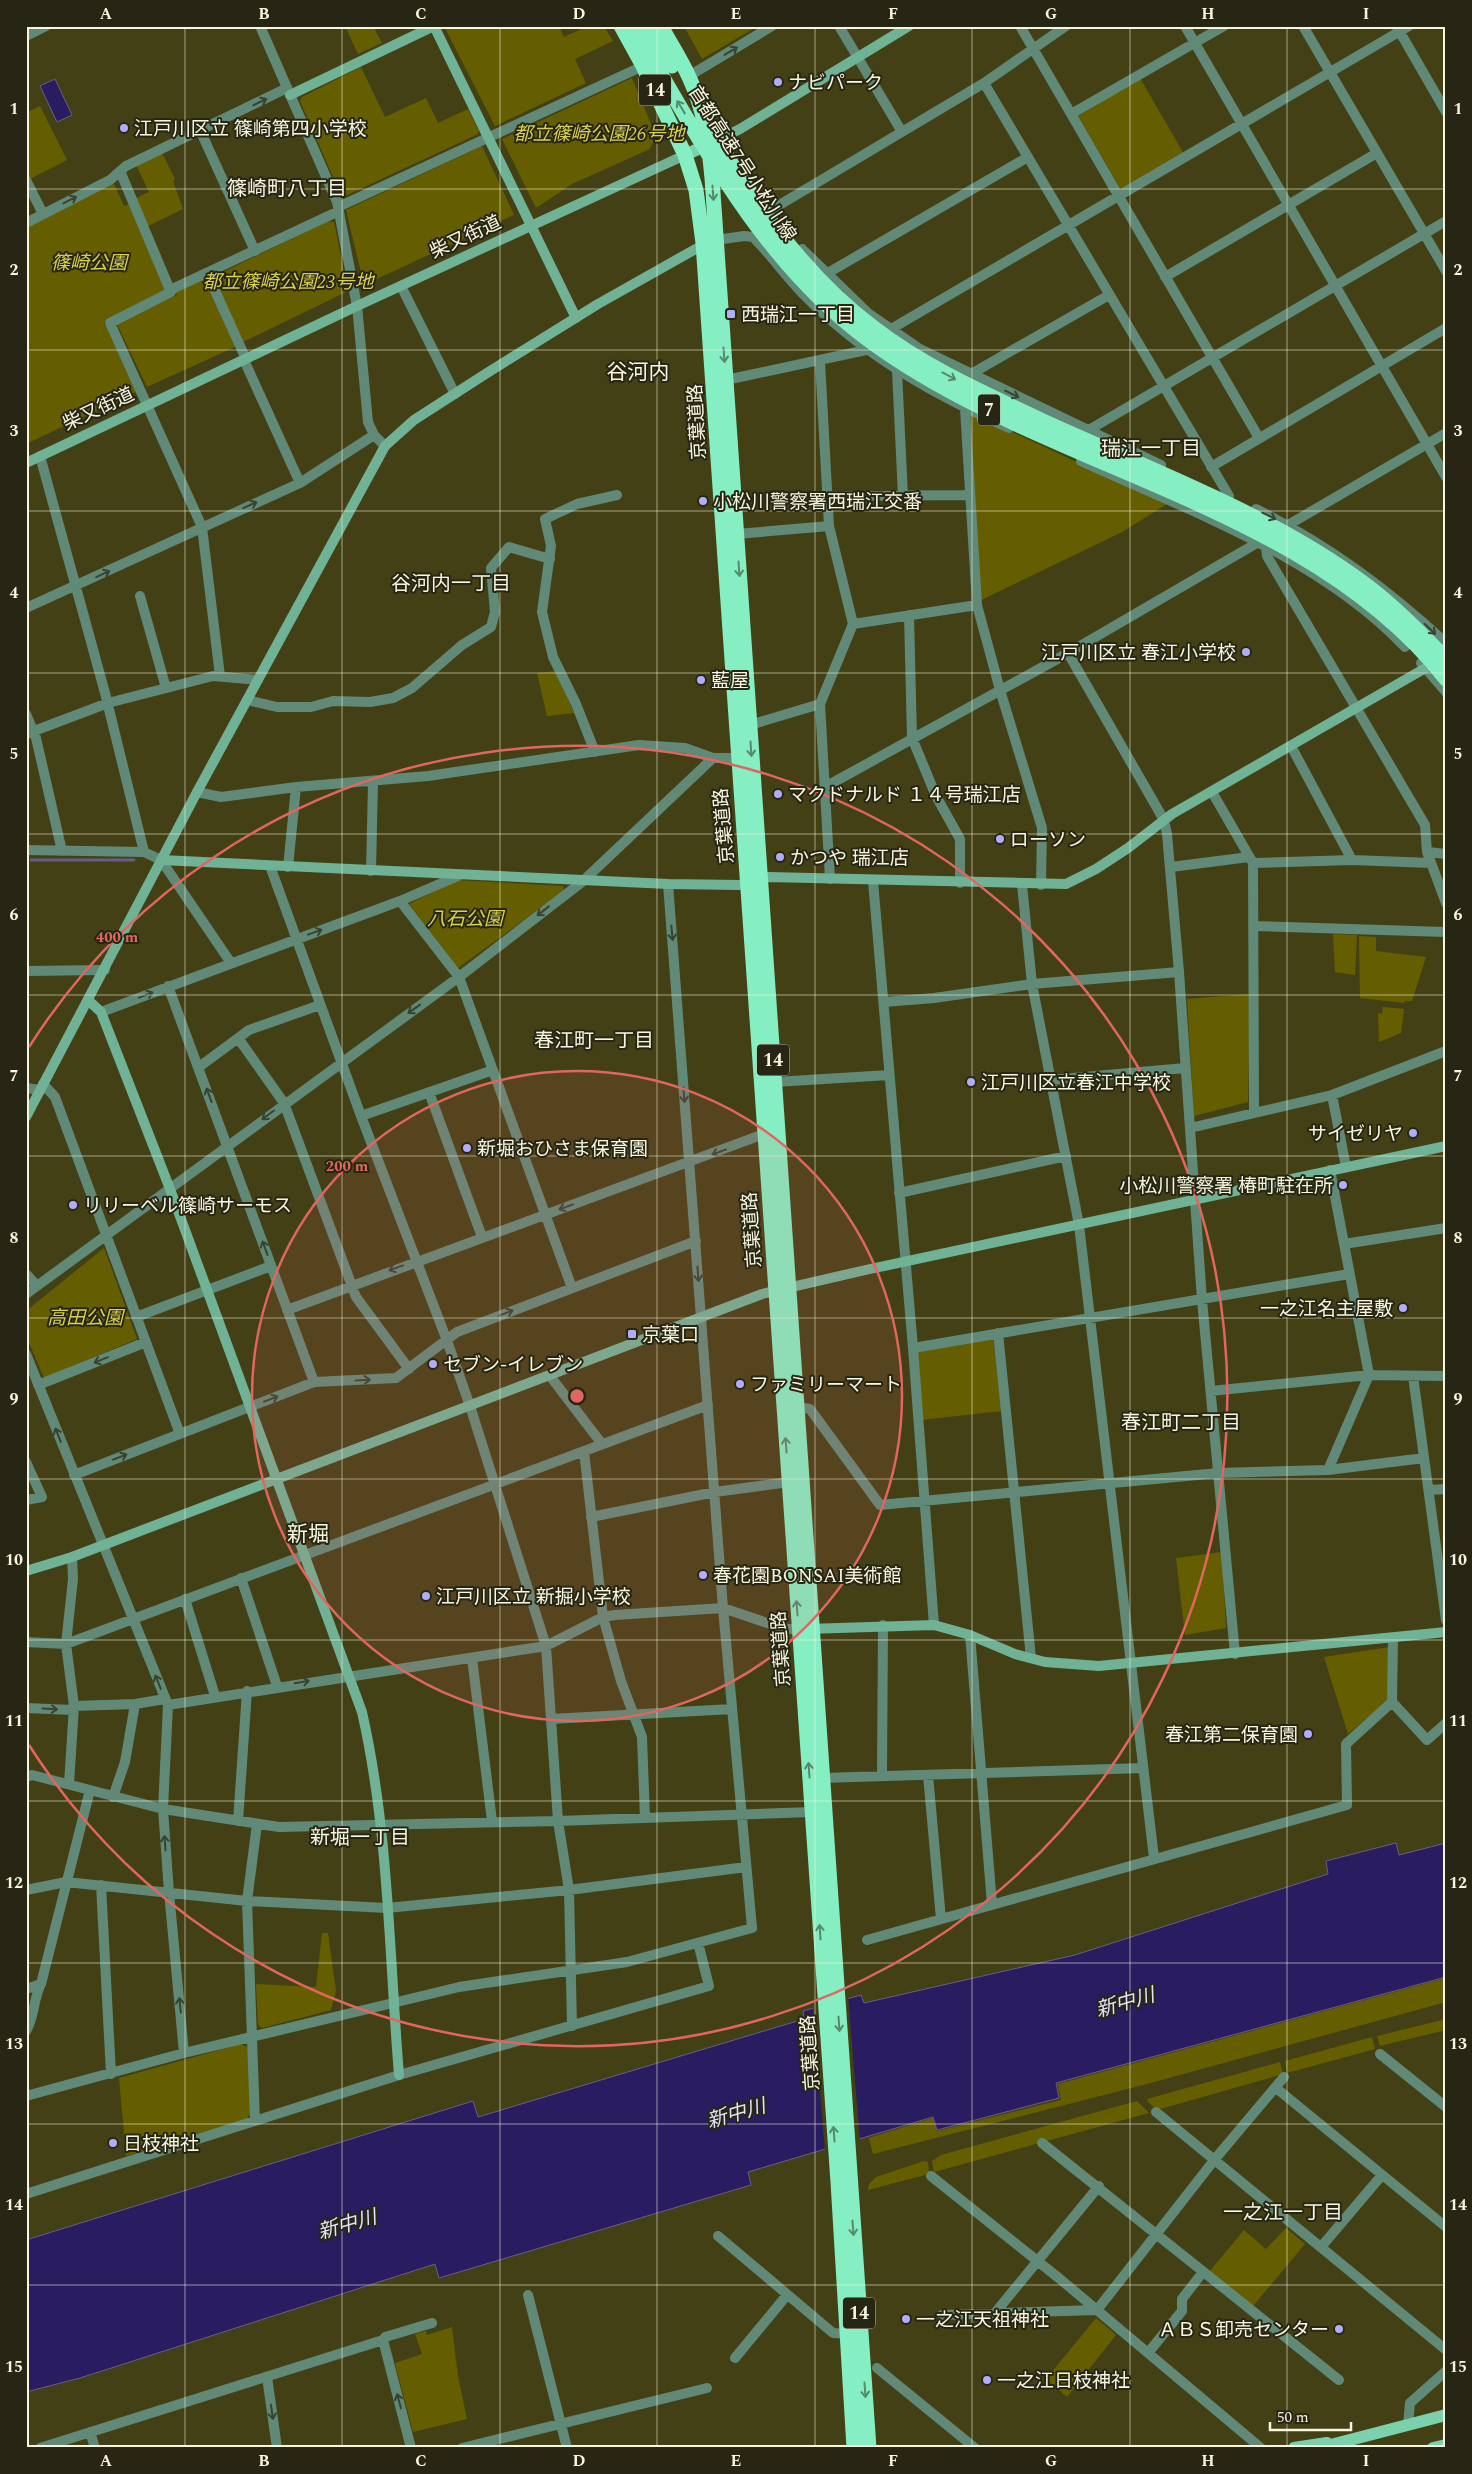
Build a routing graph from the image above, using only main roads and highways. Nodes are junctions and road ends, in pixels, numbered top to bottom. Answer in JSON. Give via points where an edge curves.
{"nodes":[{"id":1,"x":621,"y":26,"type":"edge"},
{"id":2,"x":633,"y":26,"type":"edge"},
{"id":3,"x":648,"y":26,"type":"edge"},
{"id":4,"x":661,"y":26,"type":"edge"},
{"id":5,"x":709,"y":144,"type":"junction"},
{"id":6,"x":685,"y":155,"type":"junction"},
{"id":7,"x":709,"y":242,"type":"junction"},
{"id":8,"x":1446,"y":658,"type":"edge"},
{"id":9,"x":1446,"y":680,"type":"edge"},
{"id":10,"x":754,"y":881,"type":"junction"},
{"id":11,"x":783,"y":1289,"type":"junction"},
{"id":12,"x":805,"y":1629,"type":"junction"},
{"id":13,"x":830,"y":1978,"type":"junction"},
{"id":14,"x":844,"y":2181,"type":"junction"},
{"id":15,"x":1446,"y":2415,"type":"edge"},
{"id":16,"x":1350,"y":2440,"type":"junction"},
{"id":17,"x":1446,"y":2445,"type":"edge"},
{"id":18,"x":854,"y":2448,"type":"edge"},
{"id":19,"x":869,"y":2448,"type":"edge"},
{"id":20,"x":1294,"y":2448,"type":"edge"},
{"id":21,"x":1319,"y":2448,"type":"edge"},
{"id":22,"x":1433,"y":2448,"type":"edge"}],
"edges":[{"from":1,"to":6,"type":"highway","name":"京葉道路","number":"14","via":[[644,66]]},
{"from":9,"to":2,"type":"highway","name":"首都高速7号小松川線","number":"7","one_way":true,"via":[[1390,622],[1314,566],[1204,508],[966,399],[898,360],[859,332],[808,288],[762,234]]},
{"from":3,"to":8,"type":"highway","name":"首都高速7号小松川線","number":"7","one_way":true,"via":[[771,224],[817,278],[873,328],[972,388],[1285,534],[1378,594]]},
{"from":4,"to":5,"type":"highway","name":"京葉道路","number":"14","via":[[689,76]]},
{"from":5,"to":6,"type":"main road","name":"柴又街道"},
{"from":5,"to":7,"type":"highway","name":"京葉道路","number":"14","one_way":true},
{"from":6,"to":7,"type":"highway","name":"京葉道路","number":"14"},
{"from":7,"to":10,"type":"highway","name":"京葉道路","number":"14","one_way":true,"via":[[726,380],[737,534],[750,725]]},
{"from":7,"to":10,"type":"highway","name":"京葉道路","number":"14","via":[[715,400],[737,758]]},
{"from":10,"to":11,"type":"highway","name":"京葉道路","number":"14","via":[[774,1082]]},
{"from":10,"to":11,"type":"highway","name":"京葉道路","number":"14","via":[[764,1134]]},
{"from":11,"to":12,"type":"highway","name":"京葉道路","number":"14","via":[[796,1407]]},
{"from":12,"to":11,"type":"highway","name":"京葉道路","number":"14","one_way":true,"via":[[789,1482]]},
{"from":13,"to":12,"type":"highway","name":"京葉道路","number":"14","one_way":true,"via":[[812,1812]]},
{"from":12,"to":13,"type":"highway","name":"京葉道路","number":"14","via":[[822,1778]]},
{"from":13,"to":14,"type":"highway","name":"京葉道路","number":"14"},
{"from":14,"to":18,"type":"highway","name":"京葉道路","number":"14","via":[[847,2334]]},
{"from":14,"to":19,"type":"highway","name":"京葉道路","number":"14","one_way":true},
{"from":15,"to":16,"type":"main road"},
{"from":16,"to":20,"type":"main road"},
{"from":16,"to":21,"type":"main road"},
{"from":17,"to":22,"type":"main road"}]}
